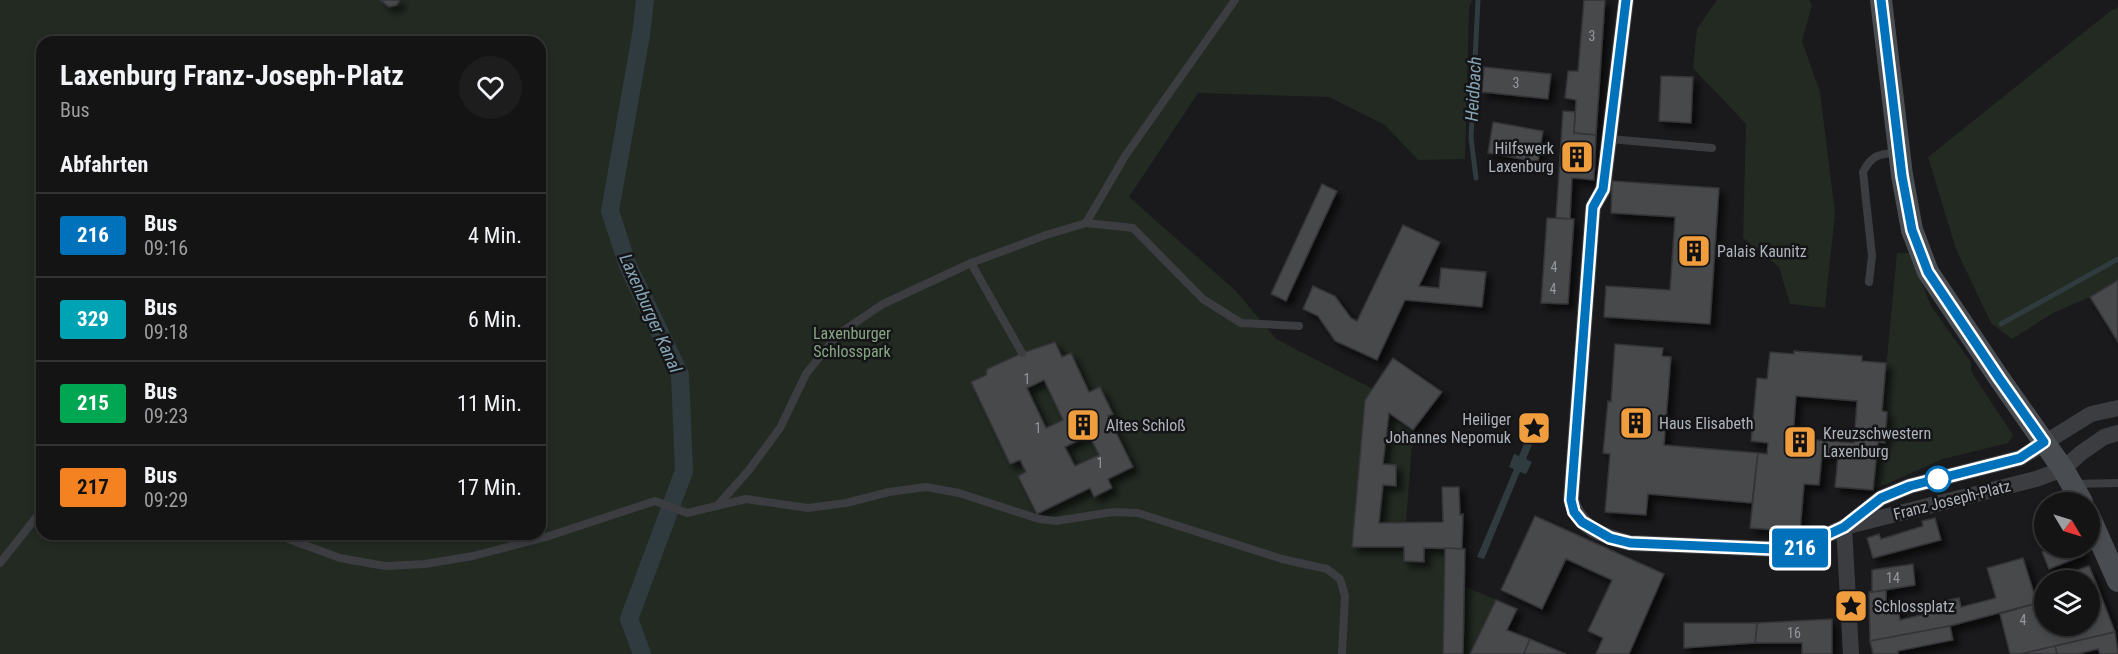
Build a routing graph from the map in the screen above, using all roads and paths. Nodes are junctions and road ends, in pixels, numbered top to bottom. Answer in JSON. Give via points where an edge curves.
{"nodes":[{"id":1,"x":1235,"y":0,"type":"edge"},
{"id":2,"x":1626,"y":0,"type":"edge"},
{"id":3,"x":1882,"y":1,"type":"edge"},
{"id":4,"x":1610,"y":139,"type":"junction"},
{"id":5,"x":1712,"y":147,"type":"dead end"},
{"id":6,"x":1899,"y":152,"type":"junction"},
{"id":7,"x":1086,"y":223,"type":"junction"},
{"id":8,"x":971,"y":263,"type":"junction"},
{"id":9,"x":1869,"y":282,"type":"dead end"},
{"id":10,"x":1299,"y":326,"type":"dead end"},
{"id":11,"x":1022,"y":353,"type":"dead end"},
{"id":12,"x":2118,"y":408,"type":"edge"},
{"id":13,"x":2118,"y":433,"type":"edge"},
{"id":14,"x":2044,"y":442,"type":"junction"},
{"id":15,"x":2118,"y":483,"type":"edge"},
{"id":16,"x":2072,"y":485,"type":"edge"},
{"id":17,"x":718,"y":506,"type":"junction"},
{"id":18,"x":36,"y":517,"type":"edge"},
{"id":19,"x":1844,"y":527,"type":"junction"},
{"id":20,"x":546,"y":537,"type":"edge"},
{"id":21,"x":291,"y":540,"type":"edge"},
{"id":22,"x":534,"y":540,"type":"edge"},
{"id":23,"x":2100,"y":540,"type":"edge"},
{"id":24,"x":0,"y":562,"type":"edge"},
{"id":25,"x":2118,"y":581,"type":"edge"},
{"id":26,"x":1342,"y":654,"type":"edge"},
{"id":27,"x":1851,"y":654,"type":"edge"}],
"edges":[{"from":1,"to":7,"type":"lane","via":[[1125,156]]},
{"from":2,"to":4,"type":"street"},
{"from":3,"to":6,"type":"main road"},
{"from":4,"to":5,"type":"lane"},
{"from":4,"to":19,"type":"street","via":[[1603,189],[1593,207],[1571,500],[1574,512],[1582,522],[1610,538],[1630,543],[1795,550]]},
{"from":6,"to":9,"type":"lane","via":[[1880,154],[1869,161],[1863,172],[1872,256]]},
{"from":6,"to":14,"type":"main road","via":[[1912,230],[1928,272]]},
{"from":7,"to":8,"type":"lane"},
{"from":7,"to":10,"type":"lane","via":[[1133,228],[1203,299],[1241,323]]},
{"from":8,"to":11,"type":"lane"},
{"from":8,"to":17,"type":"lane","via":[[884,304],[837,335],[806,375],[780,428]]},
{"from":12,"to":14,"type":"street","name":"Franz Joseph-Platz","via":[[2091,414]]},
{"from":13,"to":16,"type":"street","name":"Franz Joseph-Platz","via":[[2104,437]]},
{"from":14,"to":16,"type":"main road"},
{"from":14,"to":19,"type":"street","name":"Franz Joseph-Platz","via":[[2020,458],[1910,486],[1881,498]]},
{"from":15,"to":16,"type":"lane"},
{"from":16,"to":19,"type":"street","name":"Franz Joseph-Platz","via":[[2036,479]]},
{"from":17,"to":20,"type":"lane","via":[[687,513],[655,501]]},
{"from":17,"to":26,"type":"lane","via":[[746,499],[808,508],[926,487],[959,493],[1039,519],[1056,521],[1113,512],[1138,513],[1282,559],[1327,569],[1340,579],[1345,596]]},
{"from":18,"to":24,"type":"lane"},
{"from":19,"to":27,"type":"street"},
{"from":21,"to":22,"type":"lane","via":[[340,558],[385,566],[473,556]]},
{"from":23,"to":25,"type":"main road"}]}
